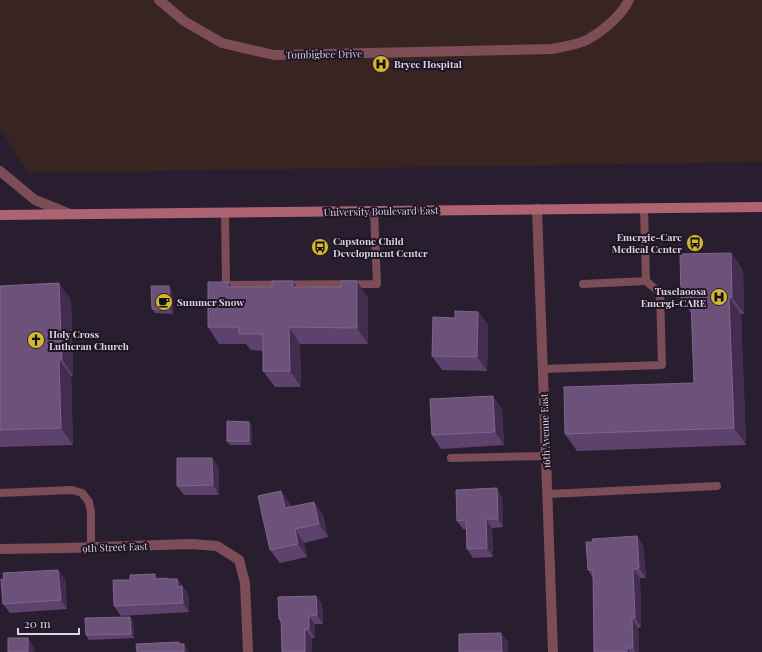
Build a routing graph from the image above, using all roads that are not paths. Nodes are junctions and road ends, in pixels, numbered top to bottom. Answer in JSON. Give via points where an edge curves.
{"nodes":[{"id":1,"x":159,"y":0,"type":"edge"},
{"id":2,"x":629,"y":0,"type":"edge"},
{"id":3,"x":0,"y":171,"type":"edge"},
{"id":4,"x":762,"y":207,"type":"edge"},
{"id":5,"x":644,"y":208,"type":"junction"},
{"id":6,"x":537,"y":209,"type":"junction"},
{"id":7,"x":374,"y":211,"type":"junction"},
{"id":8,"x":225,"y":213,"type":"junction"},
{"id":9,"x":70,"y":214,"type":"junction"},
{"id":10,"x":0,"y":215,"type":"edge"},
{"id":11,"x":646,"y":280,"type":"junction"},
{"id":12,"x":583,"y":284,"type":"dead end"},
{"id":13,"x":543,"y":369,"type":"junction"},
{"id":14,"x":546,"y":456,"type":"junction"},
{"id":15,"x":451,"y":458,"type":"dead end"},
{"id":16,"x":717,"y":486,"type":"dead end"},
{"id":17,"x":0,"y":493,"type":"edge"},
{"id":18,"x":548,"y":494,"type":"junction"},
{"id":19,"x":91,"y":547,"type":"junction"},
{"id":20,"x":0,"y":549,"type":"edge"},
{"id":21,"x":248,"y":652,"type":"edge"},
{"id":22,"x":553,"y":652,"type":"edge"}],
"edges":[{"from":1,"to":2,"type":"street","name":"Tombigbee Drive","via":[[184,21],[222,43],[274,55],[551,50],[586,40],[608,25]]},
{"from":3,"to":9,"type":"street","via":[[35,200]]},
{"from":4,"to":5,"type":"main road","name":"University Boulevard East"},
{"from":5,"to":6,"type":"main road","name":"University Boulevard East"},
{"from":5,"to":11,"type":"lane"},
{"from":6,"to":7,"type":"main road","name":"University Boulevard East"},
{"from":6,"to":13,"type":"street","name":"16th Avenue East"},
{"from":7,"to":8,"type":"main road","name":"University Boulevard East"},
{"from":7,"to":8,"type":"lane","via":[[376,284],[226,285]]},
{"from":8,"to":9,"type":"main road","name":"University Boulevard East"},
{"from":9,"to":10,"type":"main road","name":"University Boulevard East"},
{"from":11,"to":12,"type":"lane"},
{"from":11,"to":13,"type":"lane","via":[[660,293],[662,365]]},
{"from":13,"to":14,"type":"street","name":"16th Avenue East"},
{"from":14,"to":15,"type":"lane"},
{"from":14,"to":18,"type":"street","name":"16th Avenue East"},
{"from":16,"to":18,"type":"lane"},
{"from":17,"to":19,"type":"lane","via":[[72,490],[82,492],[90,502],[92,512]]},
{"from":18,"to":22,"type":"street","name":"16th Avenue East"},
{"from":19,"to":20,"type":"street","name":"9th Street East"},
{"from":19,"to":21,"type":"street","name":"9th Street East","via":[[192,544],[217,546],[228,552],[239,560],[245,583]]}]}
